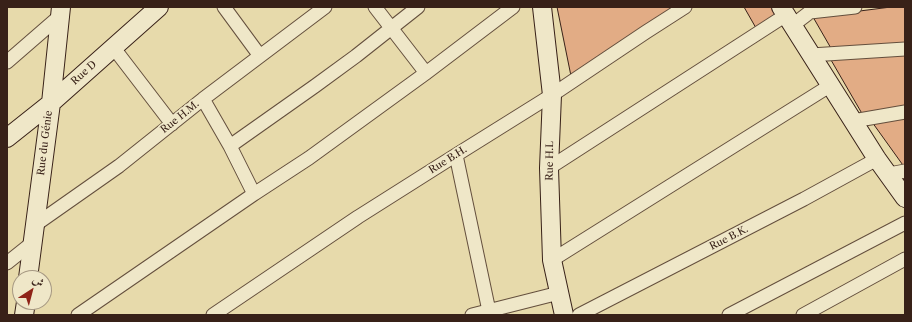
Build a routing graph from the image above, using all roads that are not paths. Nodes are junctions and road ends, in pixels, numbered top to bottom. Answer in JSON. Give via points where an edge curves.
{"nodes":[{"id":1,"x":159,"y":7,"type":"edge"},
{"id":2,"x":224,"y":7,"type":"edge"},
{"id":3,"x":325,"y":7,"type":"edge"},
{"id":4,"x":374,"y":7,"type":"edge"},
{"id":5,"x":418,"y":7,"type":"edge"},
{"id":6,"x":513,"y":7,"type":"edge"},
{"id":7,"x":542,"y":7,"type":"edge"},
{"id":8,"x":685,"y":7,"type":"edge"},
{"id":9,"x":855,"y":7,"type":"edge"},
{"id":10,"x":60,"y":11,"type":"edge"},
{"id":11,"x":786,"y":16,"type":"edge"},
{"id":12,"x":391,"y":28,"type":"junction"},
{"id":13,"x":113,"y":47,"type":"junction"},
{"id":14,"x":905,"y":49,"type":"edge"},
{"id":15,"x":811,"y":55,"type":"junction"},
{"id":16,"x":260,"y":56,"type":"junction"},
{"id":17,"x":7,"y":62,"type":"edge"},
{"id":18,"x":426,"y":73,"type":"junction"},
{"id":19,"x":831,"y":85,"type":"junction"},
{"id":20,"x":552,"y":95,"type":"junction"},
{"id":21,"x":203,"y":99,"type":"junction"},
{"id":22,"x":51,"y":103,"type":"junction"},
{"id":23,"x":905,"y":112,"type":"edge"},
{"id":24,"x":853,"y":121,"type":"junction"},
{"id":25,"x":172,"y":124,"type":"junction"},
{"id":26,"x":7,"y":138,"type":"edge"},
{"id":27,"x":230,"y":146,"type":"junction"},
{"id":28,"x":456,"y":155,"type":"junction"},
{"id":29,"x":877,"y":159,"type":"junction"},
{"id":30,"x":549,"y":168,"type":"junction"},
{"id":31,"x":897,"y":173,"type":"edge"},
{"id":32,"x":254,"y":194,"type":"junction"},
{"id":33,"x":905,"y":198,"type":"edge"},
{"id":34,"x":905,"y":223,"type":"edge"},
{"id":35,"x":35,"y":224,"type":"junction"},
{"id":36,"x":32,"y":243,"type":"junction"},
{"id":37,"x":905,"y":259,"type":"edge"},
{"id":38,"x":552,"y":260,"type":"junction"},
{"id":39,"x":7,"y":262,"type":"edge"},
{"id":40,"x":29,"y":270,"type":"edge"},
{"id":41,"x":559,"y":293,"type":"junction"},
{"id":42,"x":489,"y":311,"type":"junction"},
{"id":43,"x":78,"y":315,"type":"edge"},
{"id":44,"x":213,"y":315,"type":"edge"},
{"id":45,"x":472,"y":315,"type":"edge"},
{"id":46,"x":564,"y":315,"type":"edge"},
{"id":47,"x":579,"y":315,"type":"edge"},
{"id":48,"x":729,"y":315,"type":"edge"},
{"id":49,"x":803,"y":315,"type":"edge"}],
"edges":[{"from":1,"to":13,"type":"street","name":"Rue D"},
{"from":2,"to":16,"type":"street"},
{"from":3,"to":16,"type":"street","name":"Rue H.M."},
{"from":4,"to":12,"type":"street"},
{"from":5,"to":12,"type":"street"},
{"from":6,"to":18,"type":"street"},
{"from":7,"to":20,"type":"street","name":"Rue H.L"},
{"from":8,"to":20,"type":"street","name":"Rue B.H."},
{"from":9,"to":11,"type":"street"},
{"from":10,"to":17,"type":"street"},
{"from":10,"to":22,"type":"street","name":"Rue du Génie"},
{"from":11,"to":15,"type":"street"},
{"from":11,"to":30,"type":"street"},
{"from":12,"to":18,"type":"street"},
{"from":12,"to":27,"type":"street","via":[[321,82]]},
{"from":13,"to":22,"type":"street","name":"Rue D"},
{"from":13,"to":25,"type":"street"},
{"from":14,"to":15,"type":"street"},
{"from":15,"to":19,"type":"street"},
{"from":16,"to":21,"type":"street","name":"Rue H.M."},
{"from":18,"to":32,"type":"street","via":[[309,158]]},
{"from":19,"to":24,"type":"street"},
{"from":19,"to":38,"type":"street"},
{"from":20,"to":28,"type":"street","name":"Rue B.H."},
{"from":20,"to":30,"type":"street","name":"Rue H.L"},
{"from":21,"to":25,"type":"street","name":"Rue H.M."},
{"from":21,"to":27,"type":"street"},
{"from":22,"to":26,"type":"street","name":"Rue D"},
{"from":22,"to":35,"type":"street","name":"Rue du Génie"},
{"from":23,"to":24,"type":"street"},
{"from":24,"to":29,"type":"street"},
{"from":25,"to":35,"type":"street","name":"Rue H.M.","via":[[119,166]]},
{"from":27,"to":32,"type":"street"},
{"from":28,"to":42,"type":"street"},
{"from":28,"to":44,"type":"street","name":"Rue B.H.","via":[[358,217]]},
{"from":29,"to":31,"type":"street"},
{"from":29,"to":47,"type":"street","name":"Rue B.K."},
{"from":30,"to":38,"type":"street","name":"Rue H.L"},
{"from":31,"to":33,"type":"street"},
{"from":32,"to":43,"type":"street"},
{"from":34,"to":48,"type":"street"},
{"from":35,"to":36,"type":"street","name":"Rue du Génie"},
{"from":36,"to":39,"type":"street"},
{"from":36,"to":40,"type":"street","name":"Rue du Génie"},
{"from":37,"to":49,"type":"street"},
{"from":38,"to":41,"type":"street","name":"Rue H.L"},
{"from":41,"to":42,"type":"street"},
{"from":41,"to":46,"type":"street","name":"Rue H.L"},
{"from":42,"to":45,"type":"street"}]}
